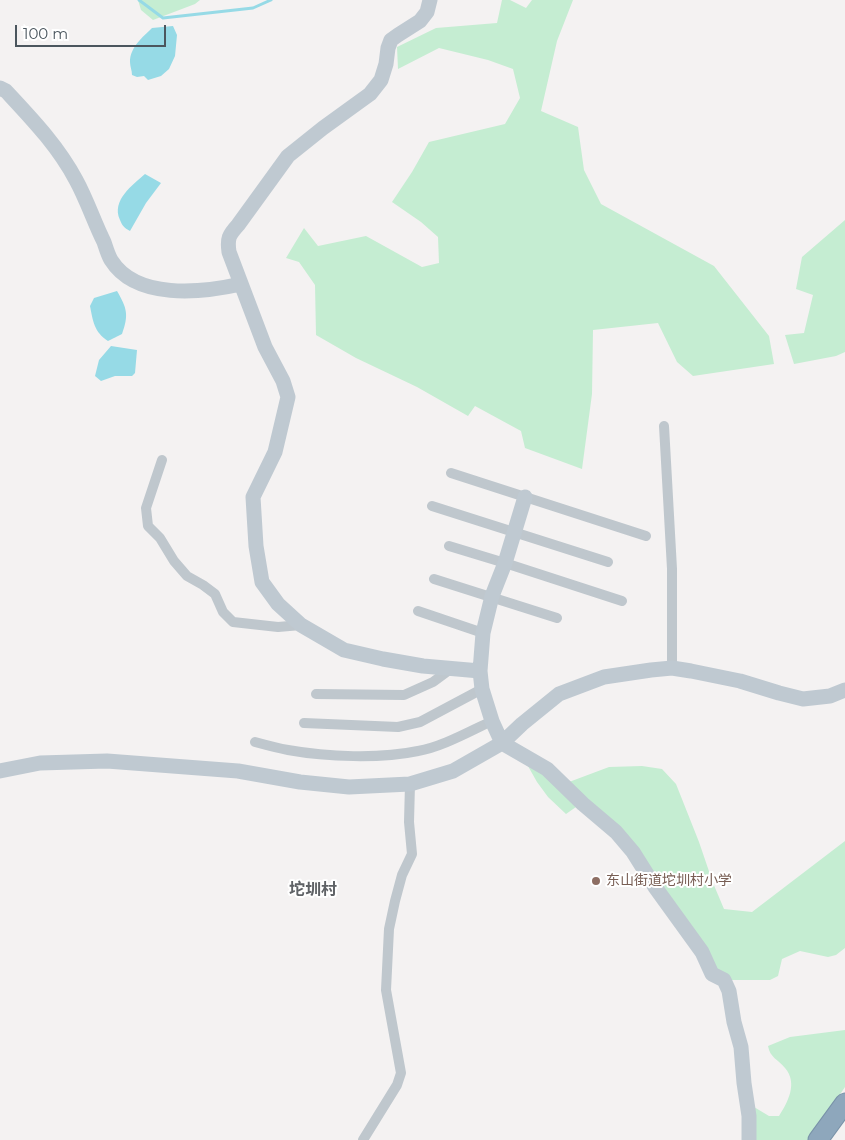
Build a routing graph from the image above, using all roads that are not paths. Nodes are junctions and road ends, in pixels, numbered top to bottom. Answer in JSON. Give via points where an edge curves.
{"nodes":[{"id":1,"x":430,"y":0,"type":"edge"},
{"id":2,"x":0,"y":88,"type":"edge"},
{"id":3,"x":241,"y":284,"type":"junction"},
{"id":4,"x":664,"y":426,"type":"dead end"},
{"id":5,"x":162,"y":460,"type":"dead end"},
{"id":6,"x":451,"y":473,"type":"dead end"},
{"id":7,"x":525,"y":497,"type":"junction"},
{"id":8,"x":432,"y":506,"type":"dead end"},
{"id":9,"x":514,"y":532,"type":"junction"},
{"id":10,"x":646,"y":536,"type":"dead end"},
{"id":11,"x":449,"y":546,"type":"dead end"},
{"id":12,"x":608,"y":562,"type":"dead end"},
{"id":13,"x":505,"y":563,"type":"junction"},
{"id":14,"x":434,"y":578,"type":"dead end"},
{"id":15,"x":492,"y":596,"type":"junction"},
{"id":16,"x":622,"y":601,"type":"dead end"},
{"id":17,"x":418,"y":611,"type":"dead end"},
{"id":18,"x":557,"y":618,"type":"dead end"},
{"id":19,"x":301,"y":625,"type":"junction"},
{"id":20,"x":483,"y":633,"type":"junction"},
{"id":21,"x":452,"y":668,"type":"junction"},
{"id":22,"x":672,"y":668,"type":"junction"},
{"id":23,"x":480,"y":671,"type":"junction"},
{"id":24,"x":482,"y":689,"type":"junction"},
{"id":25,"x":845,"y":690,"type":"edge"},
{"id":26,"x":316,"y":694,"type":"dead end"},
{"id":27,"x":492,"y":721,"type":"junction"},
{"id":28,"x":304,"y":723,"type":"dead end"},
{"id":29,"x":255,"y":742,"type":"dead end"},
{"id":30,"x":502,"y":743,"type":"junction"},
{"id":31,"x":0,"y":771,"type":"edge"},
{"id":32,"x":410,"y":784,"type":"junction"},
{"id":33,"x":845,"y":1103,"type":"edge"},
{"id":34,"x":845,"y":1120,"type":"edge"},
{"id":35,"x":363,"y":1140,"type":"edge"},
{"id":36,"x":749,"y":1140,"type":"edge"},
{"id":37,"x":818,"y":1140,"type":"edge"},
{"id":38,"x":830,"y":1140,"type":"edge"}],
"edges":[{"from":1,"to":3,"type":"street","via":[[420,21],[391,40],[381,80],[370,94],[288,156],[230,234],[229,252]]},
{"from":2,"to":3,"type":"street","via":[[60,152],[77,181],[112,260],[128,278],[148,287],[174,291],[219,289]]},
{"from":3,"to":19,"type":"street","via":[[288,397],[275,452],[253,497],[262,582],[278,604]]},
{"from":4,"to":22,"type":"street","via":[[672,569]]},
{"from":5,"to":19,"type":"street","via":[[146,508],[148,526],[174,561],[187,576],[215,594],[223,612],[233,622],[278,627]]},
{"from":6,"to":7,"type":"street"},
{"from":7,"to":9,"type":"street"},
{"from":7,"to":10,"type":"street"},
{"from":8,"to":9,"type":"street"},
{"from":9,"to":12,"type":"street"},
{"from":9,"to":13,"type":"street"},
{"from":11,"to":13,"type":"street"},
{"from":13,"to":15,"type":"street"},
{"from":13,"to":16,"type":"street"},
{"from":14,"to":15,"type":"street"},
{"from":15,"to":18,"type":"street"},
{"from":15,"to":20,"type":"street"},
{"from":17,"to":20,"type":"street"},
{"from":19,"to":21,"type":"street","via":[[344,650],[423,666]]},
{"from":20,"to":23,"type":"street"},
{"from":21,"to":23,"type":"street"},
{"from":21,"to":26,"type":"street","via":[[434,682],[404,695]]},
{"from":22,"to":25,"type":"street","via":[[740,681],[803,699],[830,696]]},
{"from":22,"to":30,"type":"street","via":[[604,677],[559,694]]},
{"from":23,"to":24,"type":"street"},
{"from":24,"to":27,"type":"street"},
{"from":24,"to":28,"type":"street","via":[[420,722],[398,727]]},
{"from":27,"to":29,"type":"street","via":[[419,751],[383,756],[330,755]]},
{"from":27,"to":30,"type":"street"},
{"from":30,"to":32,"type":"street","via":[[453,771]]},
{"from":30,"to":36,"type":"street","via":[[547,769],[616,832],[702,952],[712,974],[724,980],[741,1047],[750,1116]]},
{"from":31,"to":32,"type":"street","via":[[40,763],[107,761],[238,772],[349,787]]},
{"from":32,"to":35,"type":"street","via":[[412,854],[395,901],[386,990],[401,1073]]},
{"from":33,"to":37,"type":"highway"},
{"from":34,"to":38,"type":"highway"}]}
